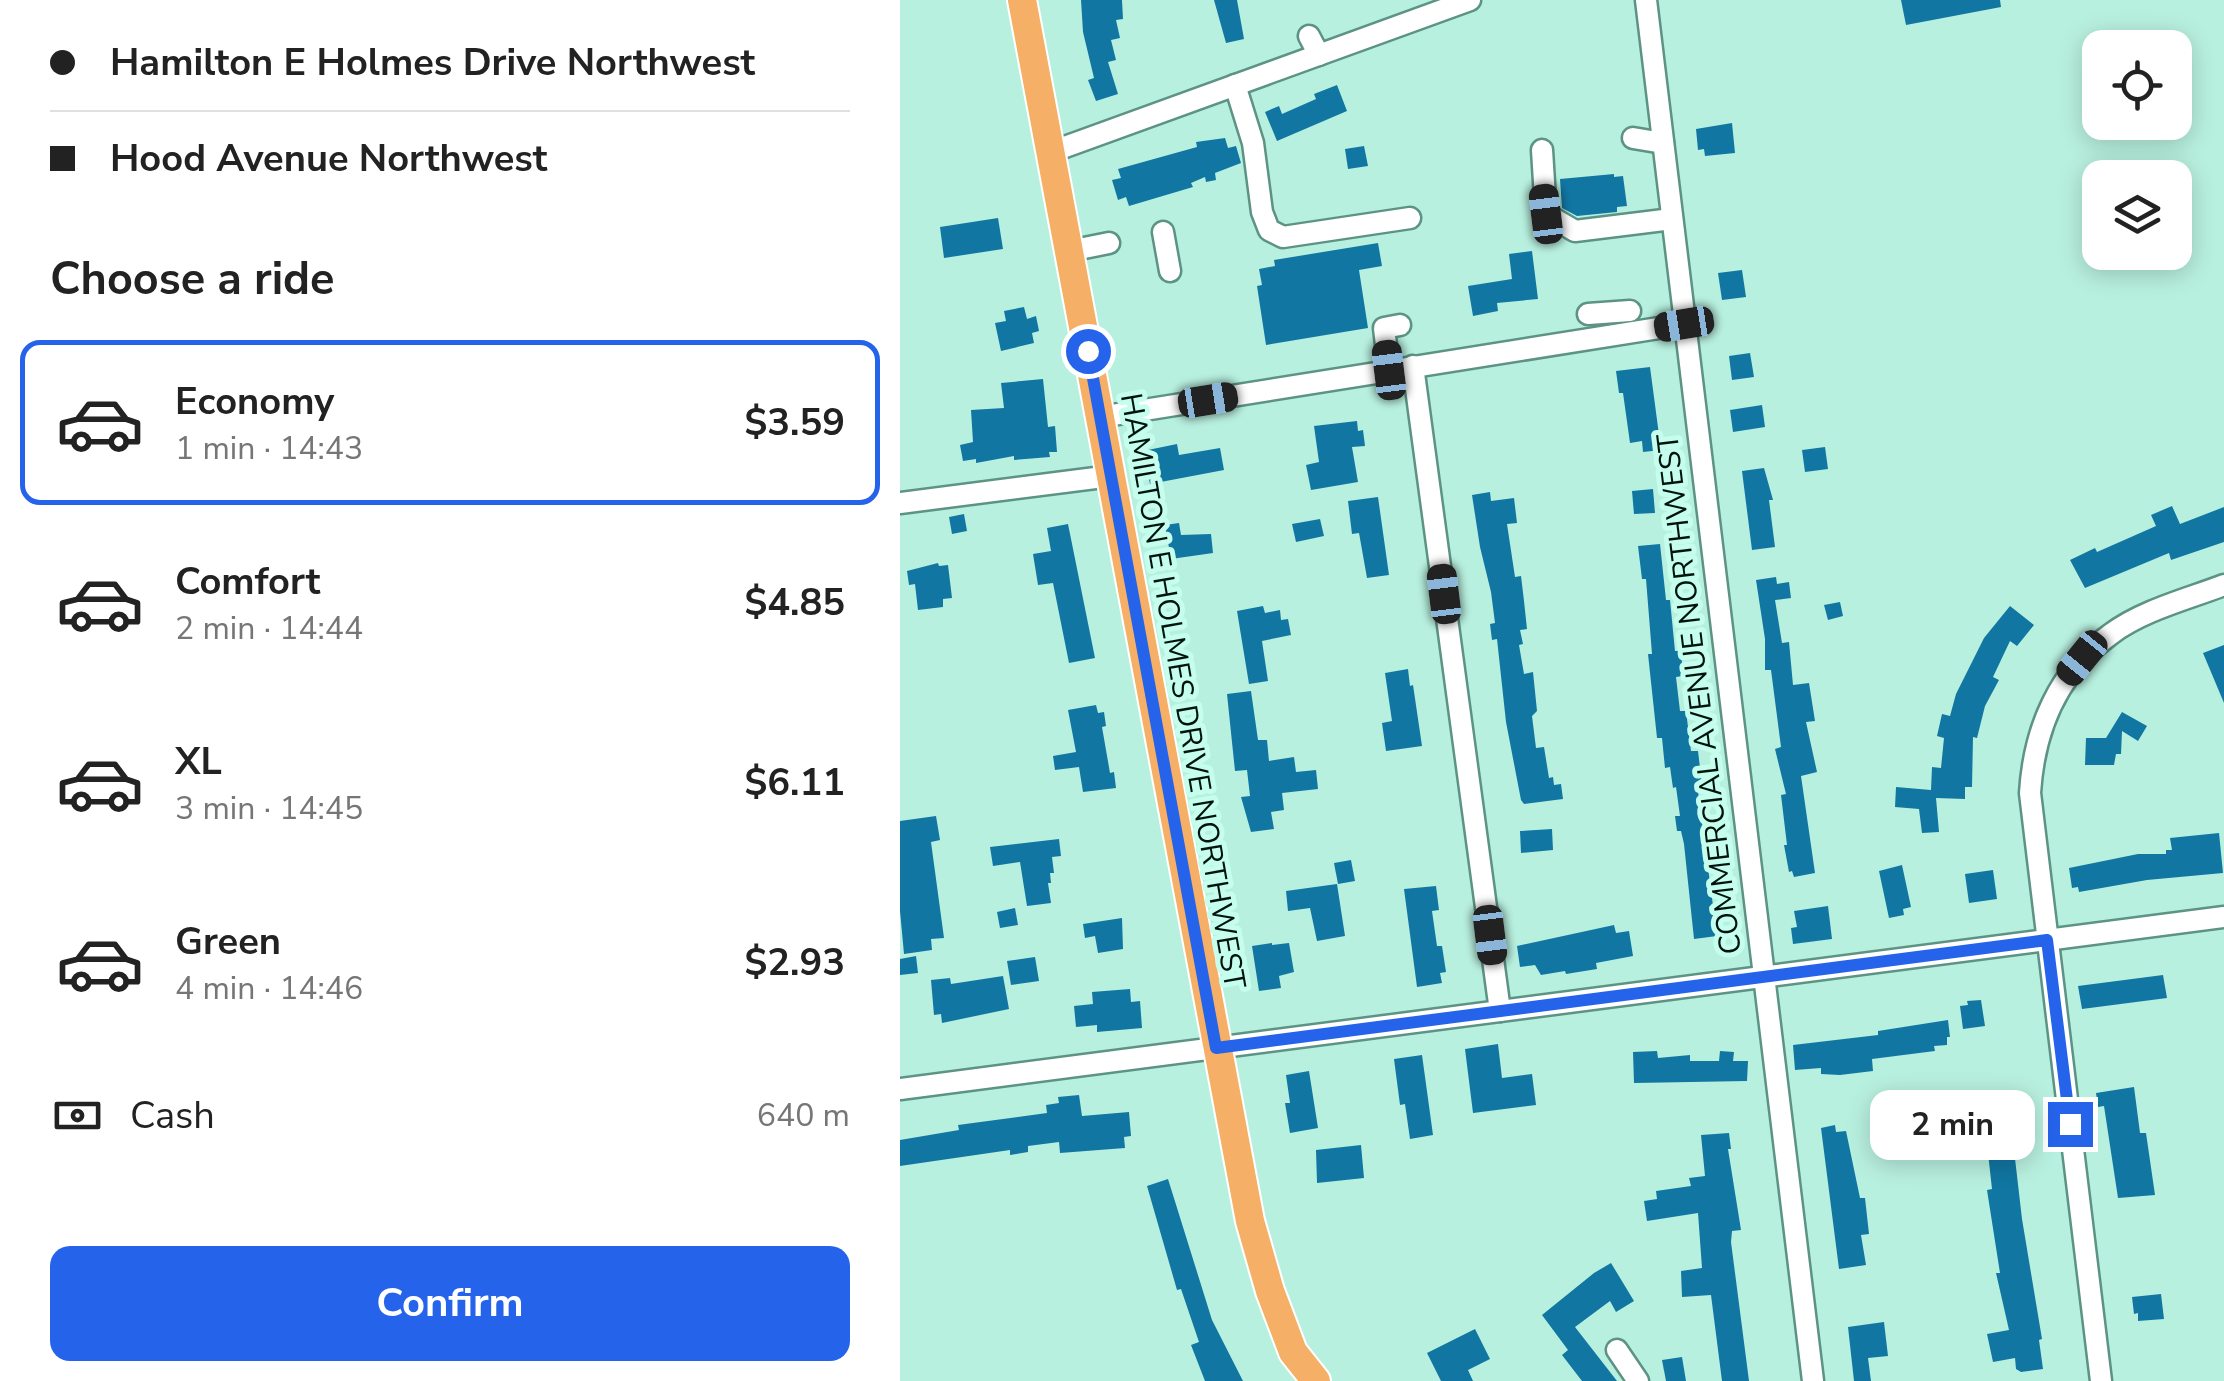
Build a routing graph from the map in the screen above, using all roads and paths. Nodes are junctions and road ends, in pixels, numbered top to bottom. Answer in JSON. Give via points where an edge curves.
{"nodes":[{"id":1,"x":1022,"y":0,"type":"edge"},
{"id":2,"x":1470,"y":0,"type":"edge"},
{"id":3,"x":1646,"y":0,"type":"edge"},
{"id":4,"x":1234,"y":86,"type":"junction"},
{"id":5,"x":1633,"y":138,"type":"dead end"},
{"id":6,"x":1663,"y":143,"type":"junction"},
{"id":7,"x":1542,"y":150,"type":"dead end"},
{"id":8,"x":1050,"y":152,"type":"junction"},
{"id":9,"x":1410,"y":218,"type":"dead end"},
{"id":10,"x":1672,"y":219,"type":"junction"},
{"id":11,"x":1163,"y":232,"type":"dead end"},
{"id":12,"x":1109,"y":243,"type":"dead end"},
{"id":13,"x":1069,"y":251,"type":"junction"},
{"id":14,"x":1170,"y":271,"type":"dead end"},
{"id":15,"x":1630,"y":311,"type":"dead end"},
{"id":16,"x":1588,"y":314,"type":"dead end"},
{"id":17,"x":1684,"y":324,"type":"junction"},
{"id":18,"x":1400,"y":325,"type":"dead end"},
{"id":19,"x":1414,"y":366,"type":"junction"},
{"id":20,"x":1389,"y":370,"type":"junction"},
{"id":21,"x":1100,"y":418,"type":"junction"},
{"id":22,"x":1111,"y":476,"type":"junction"},
{"id":23,"x":900,"y":504,"type":"edge"},
{"id":24,"x":2224,"y":585,"type":"edge"},
{"id":25,"x":2224,"y":917,"type":"edge"},
{"id":26,"x":2047,"y":940,"type":"junction"},
{"id":27,"x":1763,"y":977,"type":"junction"},
{"id":28,"x":1500,"y":1011,"type":"junction"},
{"id":29,"x":1216,"y":1048,"type":"junction"},
{"id":30,"x":900,"y":1090,"type":"edge"},
{"id":31,"x":1617,"y":1350,"type":"dead end"},
{"id":32,"x":1316,"y":1381,"type":"edge"},
{"id":33,"x":1638,"y":1381,"type":"edge"},
{"id":34,"x":1812,"y":1381,"type":"edge"},
{"id":35,"x":2101,"y":1381,"type":"edge"}],
"edges":[{"from":1,"to":8,"type":"main road","name":"HAMILTON E HOLMES DRIVE NORTHWEST"},
{"from":2,"to":4,"type":"street","via":[[1314,45]]},
{"from":3,"to":6,"type":"street","name":"COMMERCIAL AVENUE NORTHWEST"},
{"from":4,"to":8,"type":"street"},
{"from":4,"to":9,"type":"street","via":[[1253,143],[1268,230],[1284,238]]},
{"from":5,"to":6,"type":"street"},
{"from":6,"to":10,"type":"street","name":"COMMERCIAL AVENUE NORTHWEST"},
{"from":7,"to":10,"type":"street","via":[[1546,214],[1575,231]]},
{"from":8,"to":13,"type":"main road","name":"HAMILTON E HOLMES DRIVE NORTHWEST"},
{"from":10,"to":17,"type":"street","name":"COMMERCIAL AVENUE NORTHWEST"},
{"from":11,"to":14,"type":"street"},
{"from":12,"to":13,"type":"street"},
{"from":13,"to":21,"type":"main road","name":"HAMILTON E HOLMES DRIVE NORTHWEST"},
{"from":15,"to":16,"type":"street"},
{"from":17,"to":19,"type":"street"},
{"from":17,"to":27,"type":"street","name":"COMMERCIAL AVENUE NORTHWEST"},
{"from":18,"to":20,"type":"street","via":[[1384,328]]},
{"from":19,"to":20,"type":"street"},
{"from":19,"to":28,"type":"street"},
{"from":20,"to":21,"type":"street"},
{"from":21,"to":22,"type":"main road","name":"HAMILTON E HOLMES DRIVE NORTHWEST"},
{"from":22,"to":23,"type":"street"},
{"from":22,"to":29,"type":"main road","name":"HAMILTON E HOLMES DRIVE NORTHWEST"},
{"from":24,"to":26,"type":"street","via":[[2113,632],[2082,658],[2049,708],[2030,792]]},
{"from":25,"to":26,"type":"street"},
{"from":26,"to":27,"type":"street"},
{"from":26,"to":35,"type":"street"},
{"from":27,"to":28,"type":"street"},
{"from":27,"to":34,"type":"street","name":"COMMERCIAL AVENUE NORTHWEST"},
{"from":28,"to":29,"type":"street"},
{"from":29,"to":30,"type":"street"},
{"from":29,"to":32,"type":"main road","name":"HAMILTON E HOLMES DRIVE NORTHWEST","via":[[1270,1291],[1292,1352]]},
{"from":31,"to":33,"type":"street"}]}
